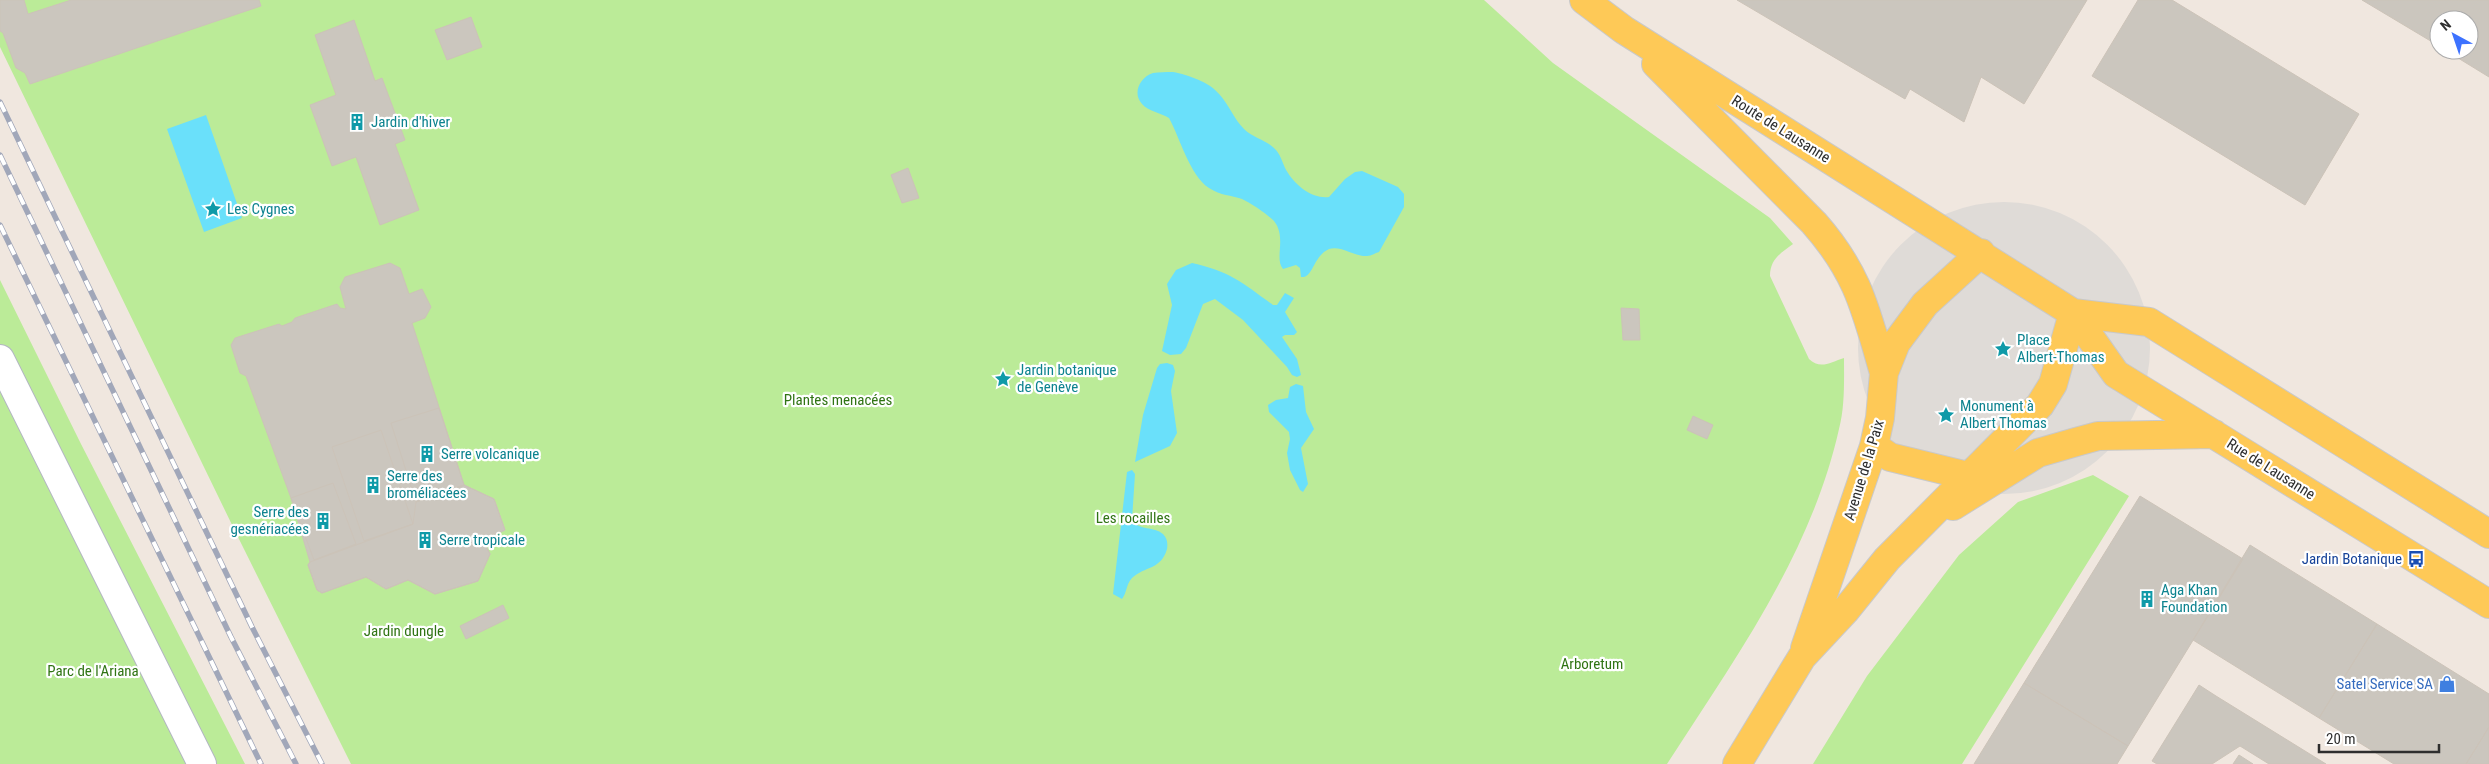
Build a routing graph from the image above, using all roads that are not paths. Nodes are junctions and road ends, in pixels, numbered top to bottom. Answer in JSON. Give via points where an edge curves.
{"nodes":[{"id":1,"x":1584,"y":0,"type":"edge"},
{"id":2,"x":1624,"y":30,"type":"junction"},
{"id":3,"x":1980,"y":253,"type":"junction"},
{"id":4,"x":2073,"y":313,"type":"junction"},
{"id":5,"x":0,"y":359,"type":"edge"},
{"id":6,"x":1884,"y":373,"type":"junction"},
{"id":7,"x":2214,"y":434,"type":"junction"},
{"id":8,"x":1874,"y":446,"type":"junction"},
{"id":9,"x":1968,"y":476,"type":"junction"},
{"id":10,"x":1914,"y":531,"type":"junction"},
{"id":11,"x":2489,"y":534,"type":"edge"},
{"id":12,"x":2489,"y":604,"type":"edge"},
{"id":13,"x":1802,"y":657,"type":"junction"},
{"id":14,"x":202,"y":764,"type":"edge"},
{"id":15,"x":1737,"y":764,"type":"edge"}],
"edges":[{"from":1,"to":2,"type":"main road","name":"Route de Lausanne"},
{"from":2,"to":3,"type":"main road","name":"Route de Lausanne"},
{"from":2,"to":6,"type":"main road","via":[[1834,247],[1859,289]]},
{"from":3,"to":4,"type":"main road","name":"Rue de Lausanne"},
{"from":3,"to":6,"type":"main road","name":"Avenue de la Paix","via":[[1925,304],[1896,343]]},
{"from":4,"to":7,"type":"main road","name":"Rue de Lausanne","via":[[2116,374]]},
{"from":4,"to":9,"type":"main road","name":"Avenue de la Paix","via":[[2053,384],[2045,397]]},
{"from":4,"to":11,"type":"main road","name":"Rue de Lausanne","via":[[2149,322]]},
{"from":5,"to":14,"type":"lane"},
{"from":6,"to":8,"type":"main road","name":"Avenue de la Paix"},
{"from":7,"to":10,"type":"main road","via":[[2098,436],[2038,453]]},
{"from":7,"to":12,"type":"main road","name":"Rue de Lausanne"},
{"from":8,"to":9,"type":"main road","via":[[1890,458]]},
{"from":8,"to":13,"type":"main road","name":"Avenue de la Paix"},
{"from":9,"to":10,"type":"main road","name":"Avenue de la Paix"},
{"from":10,"to":13,"type":"main road","name":"Avenue de la Paix"},
{"from":13,"to":15,"type":"main road","name":"Avenue de la Paix"}]}
